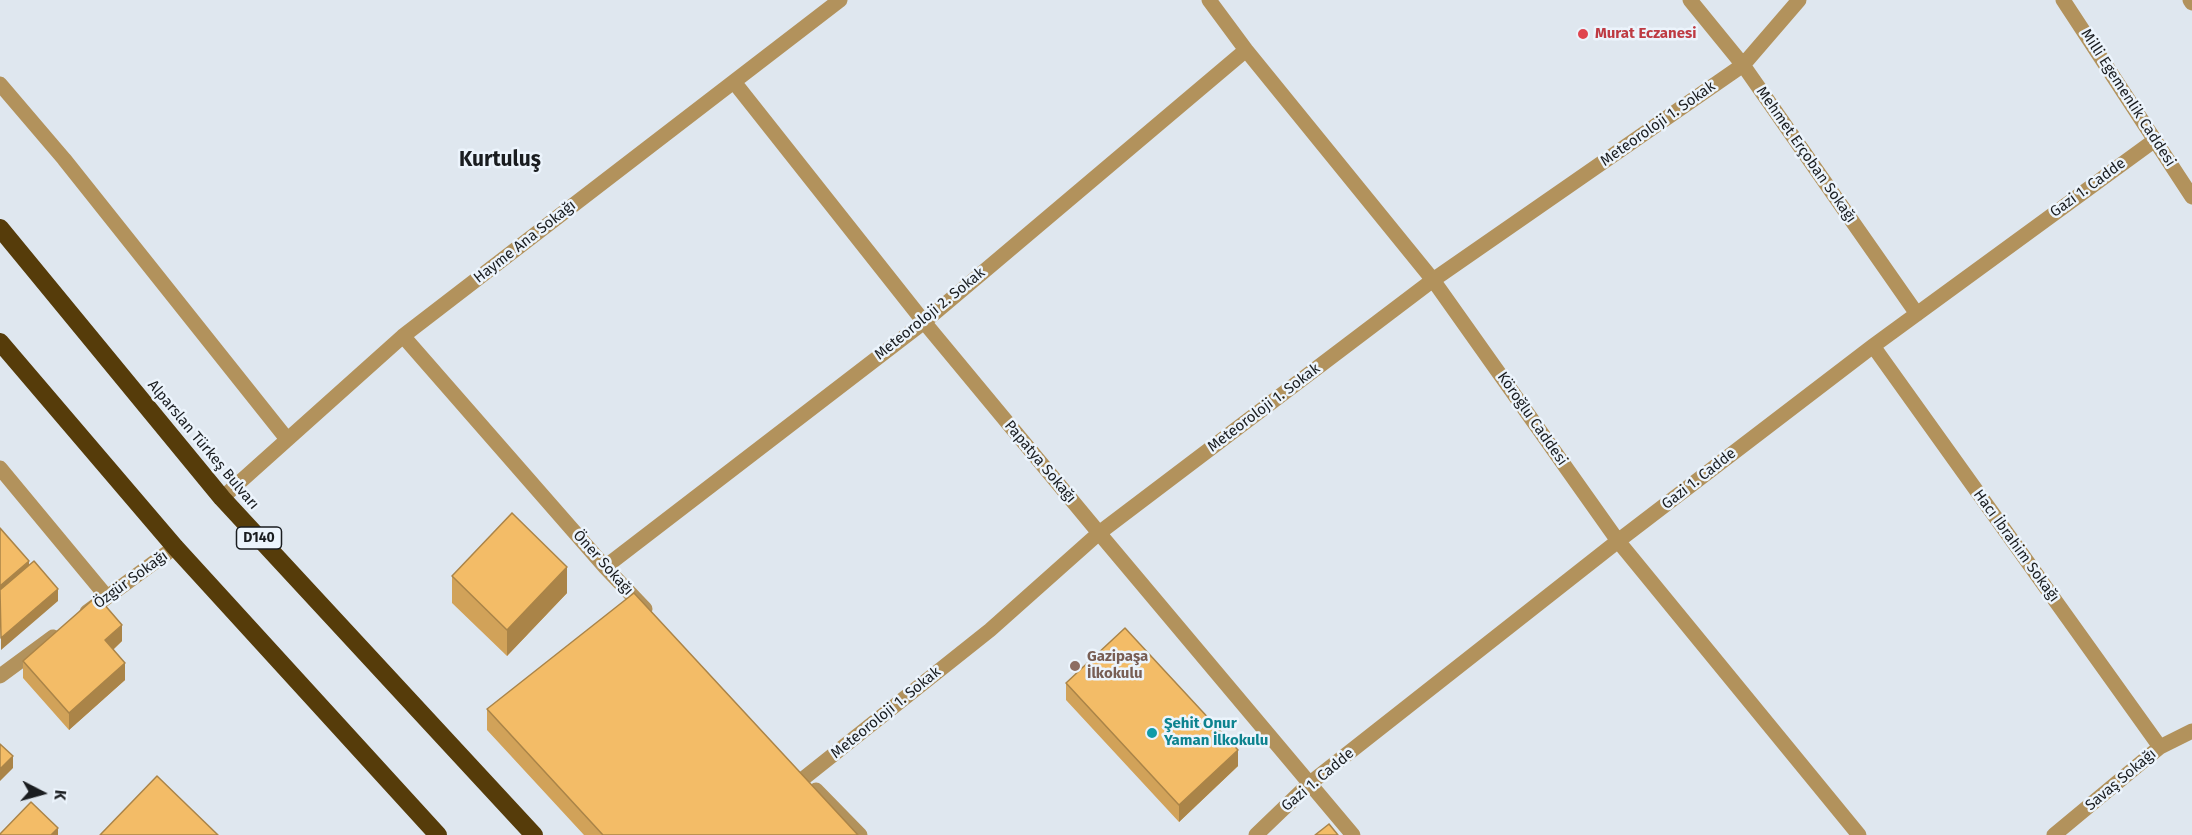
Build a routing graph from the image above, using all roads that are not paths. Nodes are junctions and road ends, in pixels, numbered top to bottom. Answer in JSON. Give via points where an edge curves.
{"nodes":[{"id":1,"x":840,"y":0,"type":"edge"},
{"id":2,"x":1209,"y":0,"type":"edge"},
{"id":3,"x":1690,"y":0,"type":"edge"},
{"id":4,"x":1799,"y":0,"type":"edge"},
{"id":5,"x":2063,"y":0,"type":"edge"},
{"id":6,"x":1246,"y":50,"type":"junction"},
{"id":7,"x":1743,"y":65,"type":"junction"},
{"id":8,"x":734,"y":82,"type":"junction"},
{"id":9,"x":0,"y":84,"type":"edge"},
{"id":10,"x":2155,"y":140,"type":"junction"},
{"id":11,"x":2192,"y":197,"type":"edge"},
{"id":12,"x":0,"y":228,"type":"edge"},
{"id":13,"x":1433,"y":280,"type":"junction"},
{"id":14,"x":1917,"y":314,"type":"junction"},
{"id":15,"x":924,"y":322,"type":"junction"},
{"id":16,"x":403,"y":336,"type":"junction"},
{"id":17,"x":0,"y":342,"type":"edge"},
{"id":18,"x":1873,"y":346,"type":"junction"},
{"id":19,"x":287,"y":439,"type":"junction"},
{"id":20,"x":0,"y":468,"type":"edge"},
{"id":21,"x":222,"y":498,"type":"junction"},
{"id":22,"x":1099,"y":533,"type":"junction"},
{"id":23,"x":1618,"y":541,"type":"junction"},
{"id":24,"x":175,"y":547,"type":"junction"},
{"id":25,"x":605,"y":567,"type":"junction"},
{"id":26,"x":107,"y":597,"type":"junction"},
{"id":27,"x":653,"y":618,"type":"edge"},
{"id":28,"x":0,"y":676,"type":"edge"},
{"id":29,"x":2192,"y":731,"type":"edge"},
{"id":30,"x":2160,"y":747,"type":"junction"},
{"id":31,"x":1309,"y":784,"type":"junction"},
{"id":32,"x":438,"y":835,"type":"edge"},
{"id":33,"x":534,"y":835,"type":"edge"},
{"id":34,"x":860,"y":835,"type":"edge"},
{"id":35,"x":1256,"y":835,"type":"edge"},
{"id":36,"x":1353,"y":835,"type":"edge"},
{"id":37,"x":1859,"y":835,"type":"edge"},
{"id":38,"x":2054,"y":835,"type":"edge"}],
"edges":[{"from":1,"to":8,"type":"street","name":"Hayme Ana Sokağı"},
{"from":2,"to":6,"type":"street","name":"Köroğlu Caddesi"},
{"from":3,"to":7,"type":"street","name":"Mehmet Erçoban Sokağı"},
{"from":4,"to":7,"type":"street","name":"Meteoroloji 1. Sokak"},
{"from":5,"to":10,"type":"street","name":"Milli Egemenlik Caddesi"},
{"from":6,"to":13,"type":"street","name":"Köroğlu Caddesi"},
{"from":6,"to":15,"type":"street","name":"Meteoroloji 2. Sokak"},
{"from":7,"to":13,"type":"street","name":"Meteoroloji 1. Sokak"},
{"from":7,"to":14,"type":"street","name":"Mehmet Erçoban Sokağı"},
{"from":8,"to":15,"type":"street","name":"Papatya Sokağı"},
{"from":8,"to":16,"type":"street","name":"Hayme Ana Sokağı"},
{"from":9,"to":19,"type":"street"},
{"from":10,"to":11,"type":"street","name":"Milli Egemenlik Caddesi"},
{"from":10,"to":14,"type":"street","name":"Gazi 1. Cadde"},
{"from":12,"to":21,"type":"highway","name":"Alparslan Türkeş Bulvarı","number":"D140"},
{"from":13,"to":22,"type":"street","name":"Meteoroloji 1. Sokak"},
{"from":13,"to":23,"type":"street","name":"Köroğlu Caddesi"},
{"from":14,"to":18,"type":"street","name":"Gazi 1. Cadde"},
{"from":15,"to":22,"type":"street","name":"Papatya Sokağı"},
{"from":15,"to":25,"type":"street","name":"Meteoroloji 2. Sokak"},
{"from":16,"to":19,"type":"street","name":"Hayme Ana Sokağı"},
{"from":16,"to":25,"type":"street","name":"Öner Sokağı"},
{"from":17,"to":24,"type":"highway"},
{"from":18,"to":23,"type":"street","name":"Gazi 1. Cadde"},
{"from":18,"to":30,"type":"street","name":"Hacı İbrahim Sokağı"},
{"from":19,"to":21,"type":"street","name":"Hayme Ana Sokağı"},
{"from":20,"to":26,"type":"street"},
{"from":21,"to":33,"type":"highway","name":"Alparslan Türkeş Bulvarı","number":"D140"},
{"from":22,"to":31,"type":"street","name":"Papatya Sokağı"},
{"from":22,"to":34,"type":"street","name":"Meteoroloji 1. Sokak","via":[[990,630],[800,774]]},
{"from":23,"to":31,"type":"street","name":"Gazi 1. Cadde"},
{"from":23,"to":37,"type":"street","name":"Köroğlu Caddesi"},
{"from":24,"to":26,"type":"street","name":"Özgür Sokağı"},
{"from":24,"to":32,"type":"highway"},
{"from":25,"to":27,"type":"street","name":"Öner Sokağı"},
{"from":26,"to":28,"type":"street","name":"Özgür Sokağı"},
{"from":29,"to":30,"type":"street","name":"Savaş Sokağı"},
{"from":30,"to":38,"type":"street","name":"Savaş Sokağı"},
{"from":31,"to":35,"type":"street","name":"Gazi 1. Cadde"},
{"from":31,"to":36,"type":"street","name":"Papatya Sokağı"}]}
